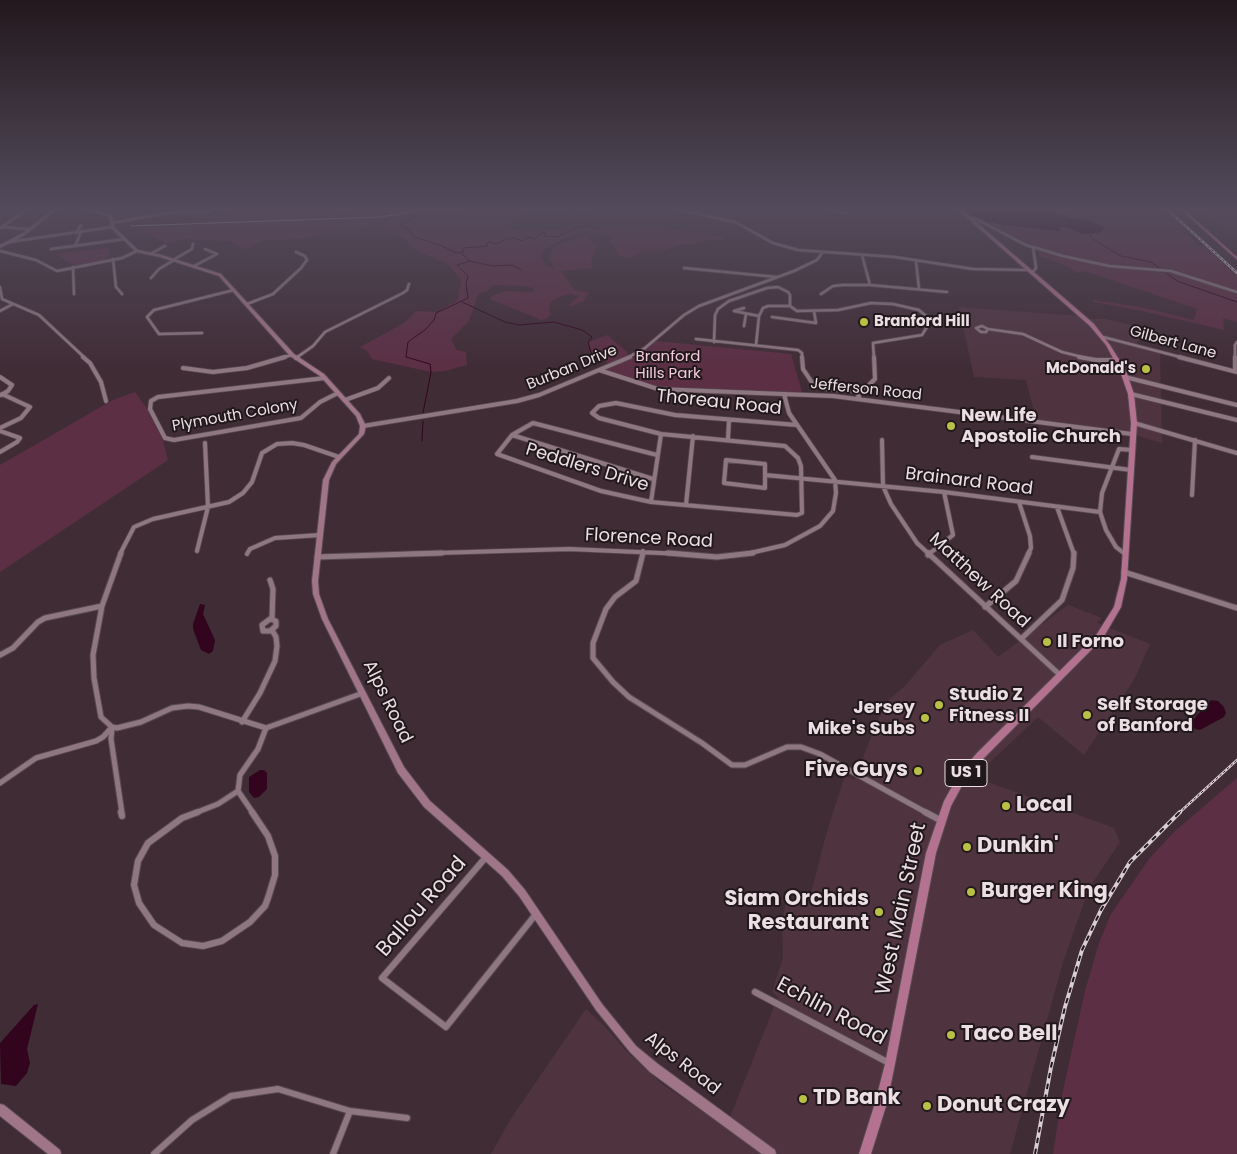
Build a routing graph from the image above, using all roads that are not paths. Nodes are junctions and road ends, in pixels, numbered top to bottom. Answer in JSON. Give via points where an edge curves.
{"nodes":[{"id":1,"x":41,"y":263,"type":"edge"},
{"id":2,"x":94,"y":263,"type":"edge"},
{"id":3,"x":113,"y":263,"type":"edge"},
{"id":4,"x":169,"y":263,"type":"edge"},
{"id":5,"x":184,"y":263,"type":"edge"},
{"id":6,"x":200,"y":263,"type":"edge"},
{"id":7,"x":305,"y":263,"type":"edge"},
{"id":8,"x":811,"y":263,"type":"edge"},
{"id":9,"x":864,"y":263,"type":"edge"},
{"id":10,"x":916,"y":263,"type":"edge"},
{"id":11,"x":929,"y":263,"type":"edge"},
{"id":12,"x":1020,"y":263,"type":"edge"},
{"id":13,"x":1036,"y":263,"type":"edge"},
{"id":14,"x":1096,"y":263,"type":"edge"},
{"id":15,"x":194,"y":266,"type":"junction"},
{"id":16,"x":73,"y":267,"type":"junction"},
{"id":17,"x":684,"y":268,"type":"dead end"},
{"id":18,"x":1030,"y":271,"type":"junction"},
{"id":19,"x":779,"y":277,"type":"junction"},
{"id":20,"x":151,"y":278,"type":"dead end"},
{"id":21,"x":839,"y":281,"type":"dead end"},
{"id":22,"x":409,"y":284,"type":"dead end"},
{"id":23,"x":843,"y":285,"type":"junction"},
{"id":24,"x":870,"y":285,"type":"junction"},
{"id":25,"x":0,"y":287,"type":"edge"},
{"id":26,"x":746,"y":288,"type":"junction"},
{"id":27,"x":920,"y":289,"type":"junction"},
{"id":28,"x":234,"y":290,"type":"junction"},
{"id":29,"x":947,"y":292,"type":"dead end"},
{"id":30,"x":1237,"y":292,"type":"edge"},
{"id":31,"x":752,"y":293,"type":"junction"},
{"id":32,"x":74,"y":294,"type":"dead end"},
{"id":33,"x":122,"y":294,"type":"dead end"},
{"id":34,"x":821,"y":294,"type":"dead end"},
{"id":35,"x":13,"y":304,"type":"junction"},
{"id":36,"x":247,"y":304,"type":"junction"},
{"id":37,"x":790,"y":306,"type":"junction"},
{"id":38,"x":744,"y":308,"type":"dead end"},
{"id":39,"x":0,"y":310,"type":"edge"},
{"id":40,"x":814,"y":311,"type":"junction"},
{"id":41,"x":746,"y":314,"type":"junction"},
{"id":42,"x":759,"y":316,"type":"junction"},
{"id":43,"x":772,"y":317,"type":"dead end"},
{"id":44,"x":744,"y":326,"type":"dead end"},
{"id":45,"x":988,"y":329,"type":"dead end"},
{"id":46,"x":202,"y":333,"type":"dead end"},
{"id":47,"x":1103,"y":337,"type":"junction"},
{"id":48,"x":696,"y":339,"type":"dead end"},
{"id":49,"x":714,"y":342,"type":"junction"},
{"id":50,"x":1237,"y":342,"type":"edge"},
{"id":51,"x":756,"y":345,"type":"junction"},
{"id":52,"x":294,"y":356,"type":"junction"},
{"id":53,"x":1117,"y":360,"type":"junction"},
{"id":54,"x":183,"y":368,"type":"dead end"},
{"id":55,"x":599,"y":370,"type":"junction"},
{"id":56,"x":1236,"y":372,"type":"edge"},
{"id":57,"x":1125,"y":377,"type":"junction"},
{"id":58,"x":0,"y":378,"type":"edge"},
{"id":59,"x":325,"y":378,"type":"junction"},
{"id":60,"x":389,"y":378,"type":"dead end"},
{"id":61,"x":856,"y":390,"type":"junction"},
{"id":62,"x":849,"y":391,"type":"junction"},
{"id":63,"x":338,"y":392,"type":"junction"},
{"id":64,"x":784,"y":394,"type":"junction"},
{"id":65,"x":1131,"y":394,"type":"junction"},
{"id":66,"x":1,"y":395,"type":"edge"},
{"id":67,"x":850,"y":398,"type":"junction"},
{"id":68,"x":345,"y":400,"type":"junction"},
{"id":69,"x":860,"y":400,"type":"junction"},
{"id":70,"x":106,"y":401,"type":"dead end"},
{"id":71,"x":1237,"y":405,"type":"edge"},
{"id":72,"x":599,"y":418,"type":"joint"},
{"id":73,"x":729,"y":420,"type":"junction"},
{"id":74,"x":1237,"y":420,"type":"edge"},
{"id":75,"x":1134,"y":423,"type":"junction"},
{"id":76,"x":797,"y":425,"type":"junction"},
{"id":77,"x":363,"y":426,"type":"junction"},
{"id":78,"x":0,"y":429,"type":"edge"},
{"id":79,"x":661,"y":434,"type":"junction"},
{"id":80,"x":1132,"y":434,"type":"junction"},
{"id":81,"x":512,"y":435,"type":"junction"},
{"id":82,"x":693,"y":436,"type":"junction"},
{"id":83,"x":728,"y":439,"type":"junction"},
{"id":84,"x":882,"y":440,"type":"dead end"},
{"id":85,"x":1195,"y":440,"type":"junction"},
{"id":86,"x":204,"y":443,"type":"dead end"},
{"id":87,"x":1132,"y":450,"type":"junction"},
{"id":88,"x":0,"y":452,"type":"edge"},
{"id":89,"x":1237,"y":453,"type":"edge"},
{"id":90,"x":657,"y":455,"type":"junction"},
{"id":91,"x":339,"y":457,"type":"junction"},
{"id":92,"x":1032,"y":457,"type":"dead end"},
{"id":93,"x":1112,"y":466,"type":"junction"},
{"id":94,"x":1131,"y":470,"type":"junction"},
{"id":95,"x":765,"y":475,"type":"junction"},
{"id":96,"x":802,"y":478,"type":"junction"},
{"id":97,"x":653,"y":479,"type":"junction"},
{"id":98,"x":835,"y":480,"type":"junction"},
{"id":99,"x":883,"y":486,"type":"junction"},
{"id":100,"x":944,"y":492,"type":"junction"},
{"id":101,"x":1192,"y":495,"type":"dead end"},
{"id":102,"x":651,"y":502,"type":"junction"},
{"id":103,"x":1019,"y":502,"type":"junction"},
{"id":104,"x":686,"y":505,"type":"junction"},
{"id":105,"x":1057,"y":507,"type":"junction"},
{"id":106,"x":208,"y":508,"type":"junction"},
{"id":107,"x":1100,"y":512,"type":"junction"},
{"id":108,"x":320,"y":535,"type":"junction"},
{"id":109,"x":197,"y":550,"type":"dead end"},
{"id":110,"x":643,"y":550,"type":"junction"},
{"id":111,"x":247,"y":554,"type":"dead end"},
{"id":112,"x":1125,"y":554,"type":"junction"},
{"id":113,"x":928,"y":555,"type":"junction"},
{"id":114,"x":318,"y":557,"type":"junction"},
{"id":115,"x":1124,"y":572,"type":"junction"},
{"id":116,"x":270,"y":580,"type":"dead end"},
{"id":117,"x":102,"y":606,"type":"junction"},
{"id":118,"x":985,"y":607,"type":"junction"},
{"id":119,"x":1237,"y":608,"type":"edge"},
{"id":120,"x":272,"y":619,"type":"junction"},
{"id":121,"x":272,"y":630,"type":"junction"},
{"id":122,"x":1021,"y":639,"type":"junction"},
{"id":123,"x":0,"y":655,"type":"edge"},
{"id":124,"x":1060,"y":675,"type":"junction"},
{"id":125,"x":363,"y":692,"type":"junction"},
{"id":126,"x":242,"y":722,"type":"junction"},
{"id":127,"x":112,"y":727,"type":"junction"},
{"id":128,"x":266,"y":728,"type":"junction"},
{"id":129,"x":0,"y":783,"type":"edge"},
{"id":130,"x":238,"y":791,"type":"junction"},
{"id":131,"x":122,"y":816,"type":"dead end"},
{"id":132,"x":940,"y":820,"type":"junction"},
{"id":133,"x":486,"y":857,"type":"junction"},
{"id":134,"x":537,"y":913,"type":"junction"},
{"id":135,"x":755,"y":992,"type":"dead end"},
{"id":136,"x":890,"y":1064,"type":"junction"},
{"id":137,"x":0,"y":1109,"type":"edge"},
{"id":138,"x":350,"y":1111,"type":"junction"},
{"id":139,"x":407,"y":1118,"type":"dead end"},
{"id":140,"x":51,"y":1152,"type":"edge"},
{"id":141,"x":154,"y":1154,"type":"edge"},
{"id":142,"x":333,"y":1154,"type":"edge"},
{"id":143,"x":771,"y":1154,"type":"edge"},
{"id":144,"x":865,"y":1154,"type":"edge"}],
"edges":[{"from":1,"to":16,"type":"street","via":[[52,270]]},
{"from":2,"to":16,"type":"street"},
{"from":3,"to":33,"type":"street","via":[[116,287]]},
{"from":4,"to":20,"type":"street"},
{"from":5,"to":15,"type":"street"},
{"from":6,"to":15,"type":"street"},
{"from":7,"to":36,"type":"street","via":[[273,294]]},
{"from":8,"to":19,"type":"street","name":"Burban Drive"},
{"from":9,"to":24,"type":"street"},
{"from":10,"to":27,"type":"street"},
{"from":11,"to":18,"type":"street","via":[[973,269]]},
{"from":12,"to":18,"type":"main road","name":"West Main Street","number":"US 1"},
{"from":13,"to":18,"type":"street","via":[[1036,268]]},
{"from":14,"to":30,"type":"street","via":[[1178,272]]},
{"from":15,"to":28,"type":"street","via":[[220,275]]},
{"from":16,"to":32,"type":"street"},
{"from":17,"to":19,"type":"street"},
{"from":18,"to":47,"type":"main road","name":"West Main Street","number":"US 1"},
{"from":19,"to":26,"type":"street","name":"Burban Drive"},
{"from":21,"to":23,"type":"street"},
{"from":22,"to":52,"type":"street","via":[[403,293],[325,332],[313,346]]},
{"from":23,"to":24,"type":"street"},
{"from":23,"to":34,"type":"street","via":[[833,286]]},
{"from":24,"to":27,"type":"street"},
{"from":25,"to":35,"type":"street","via":[[2,299]]},
{"from":26,"to":31,"type":"street"},
{"from":26,"to":55,"type":"street","name":"Burban Drive","via":[[692,310],[640,352]]},
{"from":27,"to":29,"type":"street"},
{"from":28,"to":36,"type":"street"},
{"from":28,"to":46,"type":"street","via":[[154,310],[147,317],[159,334]]},
{"from":31,"to":37,"type":"street","via":[[782,288],[790,293]]},
{"from":31,"to":49,"type":"street","via":[[729,301],[718,309]]},
{"from":35,"to":39,"type":"street"},
{"from":35,"to":70,"type":"street","via":[[38,315],[86,359],[96,372]]},
{"from":36,"to":52,"type":"street"},
{"from":37,"to":40,"type":"street","via":[[797,311]]},
{"from":37,"to":42,"type":"street","via":[[764,307]]},
{"from":38,"to":41,"type":"street","via":[[734,311]]},
{"from":40,"to":43,"type":"street","via":[[816,324]]},
{"from":40,"to":61,"type":"street","via":[[893,304],[919,310],[930,322],[922,335],[873,343],[875,379],[868,386]]},
{"from":41,"to":42,"type":"street"},
{"from":41,"to":44,"type":"street"},
{"from":42,"to":51,"type":"street"},
{"from":45,"to":53,"type":"street","via":[[1029,336],[1074,356]]},
{"from":47,"to":53,"type":"main road","name":"West Main Street","number":"US 1"},
{"from":47,"to":56,"type":"street","name":"Gilbert Lane"},
{"from":48,"to":49,"type":"street"},
{"from":49,"to":51,"type":"street"},
{"from":50,"to":56,"type":"street"},
{"from":51,"to":62,"type":"street","via":[[798,350],[802,353],[803,369],[813,384]]},
{"from":52,"to":54,"type":"street","via":[[247,368],[213,372]]},
{"from":52,"to":59,"type":"street"},
{"from":53,"to":57,"type":"main road","name":"West Main Street","number":"US 1"},
{"from":55,"to":64,"type":"street","name":"Jefferson Road","via":[[658,389]]},
{"from":55,"to":77,"type":"street","name":"Burban Drive","via":[[525,399]]},
{"from":57,"to":65,"type":"main road","name":"West Main Street","number":"US 1"},
{"from":57,"to":71,"type":"street"},
{"from":58,"to":66,"type":"street","via":[[12,385]]},
{"from":59,"to":63,"type":"street"},
{"from":59,"to":63,"type":"street","name":"Plymouth Colony","via":[[158,397],[151,401],[150,409],[165,438],[174,440],[301,418]]},
{"from":60,"to":68,"type":"street","via":[[378,388]]},
{"from":61,"to":62,"type":"street"},
{"from":61,"to":69,"type":"street"},
{"from":62,"to":67,"type":"street"},
{"from":63,"to":68,"type":"street"},
{"from":64,"to":67,"type":"street","name":"Jefferson Road"},
{"from":64,"to":76,"type":"street","via":[[789,413]]},
{"from":65,"to":74,"type":"street"},
{"from":65,"to":75,"type":"main road","name":"West Main Street","number":"US 1"},
{"from":66,"to":78,"type":"street","via":[[27,405],[29,410]]},
{"from":67,"to":69,"type":"street","name":"Jefferson Road"},
{"from":68,"to":77,"type":"street"},
{"from":69,"to":80,"type":"street","name":"Jefferson Road"},
{"from":72,"to":73,"type":"street","name":"Thoreau Road","via":[[592,413],[594,409],[616,403],[675,415]]},
{"from":72,"to":79,"type":"street","name":"Peddlers Drive"},
{"from":73,"to":76,"type":"street","name":"Thoreau Road"},
{"from":73,"to":83,"type":"street"},
{"from":75,"to":80,"type":"main road","name":"West Main Street","number":"US 1"},
{"from":75,"to":85,"type":"street"},
{"from":76,"to":98,"type":"street"},
{"from":77,"to":91,"type":"street","name":"Alps Road","via":[[361,434]]},
{"from":78,"to":88,"type":"street","via":[[20,438]]},
{"from":79,"to":82,"type":"street","name":"Peddlers Drive"},
{"from":79,"to":90,"type":"street"},
{"from":80,"to":87,"type":"main road","name":"West Main Street","number":"US 1"},
{"from":81,"to":90,"type":"street","name":"Peddlers Drive","via":[[533,423]]},
{"from":81,"to":97,"type":"street"},
{"from":81,"to":102,"type":"street","name":"Peddlers Drive","via":[[497,454],[601,491]]},
{"from":82,"to":83,"type":"street","name":"Peddlers Drive"},
{"from":82,"to":104,"type":"street"},
{"from":83,"to":96,"type":"street","name":"Peddlers Drive","via":[[785,446],[798,458]]},
{"from":84,"to":99,"type":"street","name":"Matthew Road"},
{"from":85,"to":89,"type":"street"},
{"from":85,"to":101,"type":"street"},
{"from":86,"to":106,"type":"street"},
{"from":87,"to":93,"type":"street","via":[[1119,450]]},
{"from":87,"to":94,"type":"main road","name":"West Main Street","number":"US 1"},
{"from":90,"to":97,"type":"street"},
{"from":91,"to":106,"type":"street","via":[[304,445],[277,444],[262,453],[252,482],[243,493],[229,502]]},
{"from":91,"to":108,"type":"street","name":"Alps Road","via":[[326,480]]},
{"from":92,"to":93,"type":"street"},
{"from":93,"to":94,"type":"street"},
{"from":93,"to":107,"type":"street","via":[[1102,493]]},
{"from":94,"to":112,"type":"main road","name":"West Main Street","number":"US 1"},
{"from":95,"to":95,"type":"street","via":[[765,488],[724,483],[726,460],[765,464]]},
{"from":95,"to":96,"type":"street"},
{"from":96,"to":98,"type":"street"},
{"from":96,"to":104,"type":"street","name":"Peddlers Drive","via":[[800,515]]},
{"from":97,"to":102,"type":"street"},
{"from":98,"to":99,"type":"street","name":"Brainard Road"},
{"from":98,"to":110,"type":"street","name":"Florence Road","via":[[836,502],[828,518],[809,534],[785,545],[749,554],[717,556]]},
{"from":99,"to":100,"type":"street","name":"Brainard Road"},
{"from":99,"to":113,"type":"street","name":"Matthew Road","via":[[898,515]]},
{"from":100,"to":103,"type":"street","name":"Brainard Road"},
{"from":100,"to":113,"type":"street","via":[[953,535]]},
{"from":102,"to":104,"type":"street","name":"Peddlers Drive"},
{"from":103,"to":105,"type":"street","name":"Brainard Road"},
{"from":103,"to":118,"type":"street","via":[[1030,536],[1029,553],[1016,581]]},
{"from":105,"to":107,"type":"street","name":"Brainard Road"},
{"from":105,"to":122,"type":"street","via":[[1074,554],[1073,568],[1062,600]]},
{"from":106,"to":109,"type":"street"},
{"from":106,"to":117,"type":"street","via":[[152,519],[134,528],[123,547]]},
{"from":107,"to":112,"type":"street","via":[[1116,547]]},
{"from":108,"to":111,"type":"street","via":[[275,538],[250,549]]},
{"from":108,"to":114,"type":"street","name":"Alps Road"},
{"from":110,"to":114,"type":"street","name":"Florence Road"},
{"from":110,"to":132,"type":"street","via":[[636,581],[615,597],[606,609],[593,643],[593,658],[629,697],[732,765],[745,765],[787,747],[801,747],[820,754]]},
{"from":112,"to":115,"type":"main road","name":"West Main Street","number":"US 1"},
{"from":113,"to":118,"type":"street","name":"Matthew Road"},
{"from":114,"to":125,"type":"street","name":"Alps Road","via":[[316,598]]},
{"from":115,"to":119,"type":"street"},
{"from":115,"to":124,"type":"main road","name":"West Main Street","number":"US 1","via":[[1121,595],[1113,616],[1100,636]]},
{"from":116,"to":120,"type":"street","via":[[273,589]]},
{"from":117,"to":123,"type":"street","via":[[45,618],[13,648]]},
{"from":117,"to":127,"type":"street","via":[[93,655],[94,678],[101,717]]},
{"from":118,"to":122,"type":"street","name":"Matthew Road"},
{"from":120,"to":121,"type":"street","via":[[276,622]]},
{"from":120,"to":121,"type":"street","via":[[261,626],[263,631]]},
{"from":121,"to":126,"type":"street","via":[[277,646],[275,661]]},
{"from":122,"to":124,"type":"street","name":"Matthew Road"},
{"from":124,"to":132,"type":"main road","name":"West Main Street","number":"US 1","via":[[971,766],[956,787]]},
{"from":125,"to":128,"type":"street"},
{"from":125,"to":133,"type":"street","name":"Alps Road","via":[[408,782],[443,820]]},
{"from":126,"to":127,"type":"street","via":[[188,706],[172,708],[128,726]]},
{"from":126,"to":128,"type":"street"},
{"from":127,"to":129,"type":"street","via":[[96,741],[36,758]]},
{"from":127,"to":131,"type":"street"},
{"from":128,"to":130,"type":"street","via":[[258,749],[240,775]]},
{"from":130,"to":130,"type":"street","via":[[268,836],[276,856],[268,898],[250,922],[222,941],[203,946],[182,943],[154,926],[139,903],[134,885],[138,861],[148,843],[162,831]]},
{"from":132,"to":136,"type":"main road","name":"West Main Street","number":"US 1","via":[[928,866]]},
{"from":133,"to":134,"type":"street","name":"Alps Road","via":[[514,883]]},
{"from":133,"to":134,"type":"street","name":"Ballou Road","via":[[382,978],[446,1027]]},
{"from":134,"to":143,"type":"street","name":"Alps Road","via":[[610,1023],[633,1049]]},
{"from":135,"to":136,"type":"street","name":"Echlin Road"},
{"from":136,"to":144,"type":"main road","name":"West Main Street","number":"US 1"},
{"from":137,"to":140,"type":"street"},
{"from":138,"to":139,"type":"street"},
{"from":138,"to":141,"type":"street","via":[[278,1089],[231,1096],[192,1120]]},
{"from":138,"to":142,"type":"street"}]}
